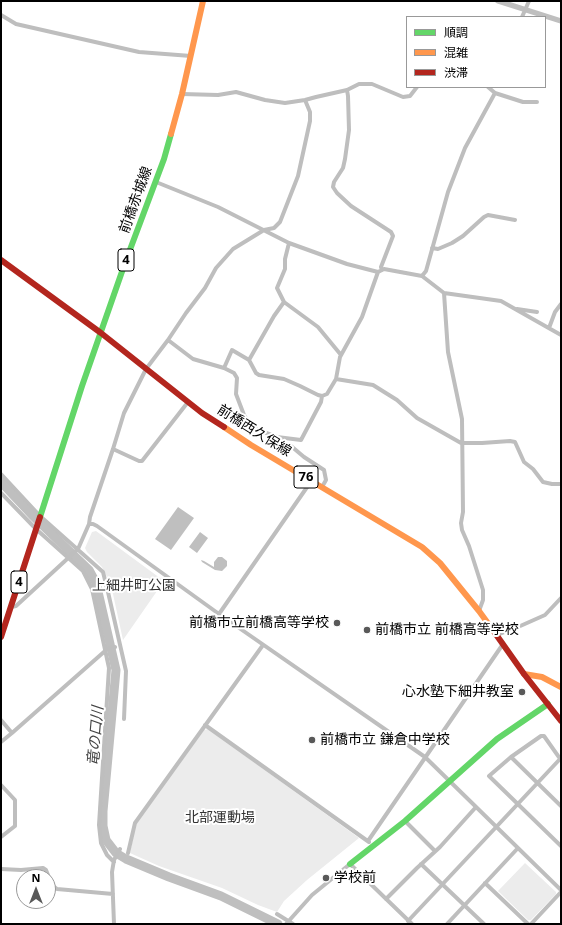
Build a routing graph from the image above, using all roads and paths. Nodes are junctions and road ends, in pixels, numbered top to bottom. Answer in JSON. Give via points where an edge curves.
{"nodes":[{"id":1,"x":203,"y":1,"type":"edge"},
{"id":2,"x":529,"y":1,"type":"edge"},
{"id":3,"x":1,"y":15,"type":"edge"},
{"id":4,"x":523,"y":15,"type":"edge"},
{"id":5,"x":191,"y":56,"type":"junction"},
{"id":6,"x":416,"y":88,"type":"edge"},
{"id":7,"x":489,"y":88,"type":"edge"},
{"id":8,"x":347,"y":90,"type":"junction"},
{"id":9,"x":495,"y":93,"type":"junction"},
{"id":10,"x":182,"y":94,"type":"junction"},
{"id":11,"x":305,"y":100,"type":"junction"},
{"id":12,"x":537,"y":102,"type":"dead end"},
{"id":13,"x":156,"y":182,"type":"junction"},
{"id":14,"x":515,"y":220,"type":"dead end"},
{"id":15,"x":264,"y":230,"type":"junction"},
{"id":16,"x":289,"y":243,"type":"junction"},
{"id":17,"x":432,"y":248,"type":"junction"},
{"id":18,"x":1,"y":260,"type":"edge"},
{"id":19,"x":380,"y":271,"type":"junction"},
{"id":20,"x":422,"y":276,"type":"junction"},
{"id":21,"x":444,"y":293,"type":"junction"},
{"id":22,"x":284,"y":302,"type":"junction"},
{"id":23,"x":561,"y":304,"type":"edge"},
{"id":24,"x":515,"y":309,"type":"junction"},
{"id":25,"x":537,"y":312,"type":"dead end"},
{"id":26,"x":549,"y":328,"type":"junction"},
{"id":27,"x":101,"y":333,"type":"junction"},
{"id":28,"x":561,"y":335,"type":"edge"},
{"id":29,"x":168,"y":340,"type":"junction"},
{"id":30,"x":341,"y":355,"type":"junction"},
{"id":31,"x":249,"y":360,"type":"junction"},
{"id":32,"x":224,"y":368,"type":"junction"},
{"id":33,"x":146,"y":369,"type":"junction"},
{"id":34,"x":336,"y":379,"type":"junction"},
{"id":35,"x":322,"y":396,"type":"junction"},
{"id":36,"x":188,"y":402,"type":"junction"},
{"id":37,"x":277,"y":437,"type":"junction"},
{"id":38,"x":461,"y":443,"type":"junction"},
{"id":39,"x":114,"y":449,"type":"junction"},
{"id":40,"x":1,"y":474,"type":"edge"},
{"id":41,"x":312,"y":480,"type":"junction"},
{"id":42,"x":561,"y":484,"type":"edge"},
{"id":43,"x":322,"y":487,"type":"junction"},
{"id":44,"x":1,"y":492,"type":"edge"},
{"id":45,"x":40,"y":516,"type":"junction"},
{"id":46,"x":89,"y":524,"type":"junction"},
{"id":47,"x":36,"y":528,"type":"junction"},
{"id":48,"x":78,"y":549,"type":"junction"},
{"id":49,"x":69,"y":558,"type":"junction"},
{"id":50,"x":561,"y":598,"type":"edge"},
{"id":51,"x":11,"y":607,"type":"junction"},
{"id":52,"x":478,"y":611,"type":"junction"},
{"id":53,"x":219,"y":614,"type":"junction"},
{"id":54,"x":3,"y":622,"type":"edge"},
{"id":55,"x":496,"y":635,"type":"junction"},
{"id":56,"x":1,"y":637,"type":"edge"},
{"id":57,"x":263,"y":644,"type":"junction"},
{"id":58,"x":503,"y":644,"type":"junction"},
{"id":59,"x":115,"y":647,"type":"dead end"},
{"id":60,"x":105,"y":649,"type":"junction"},
{"id":61,"x":524,"y":674,"type":"junction"},
{"id":62,"x":561,"y":687,"type":"edge"},
{"id":63,"x":548,"y":704,"type":"junction"},
{"id":64,"x":124,"y":719,"type":"dead end"},
{"id":65,"x":1,"y":720,"type":"edge"},
{"id":66,"x":561,"y":721,"type":"edge"},
{"id":67,"x":205,"y":725,"type":"junction"},
{"id":68,"x":12,"y":733,"type":"junction"},
{"id":69,"x":1,"y":742,"type":"edge"},
{"id":70,"x":511,"y":756,"type":"junction"},
{"id":71,"x":425,"y":757,"type":"junction"},
{"id":72,"x":561,"y":759,"type":"edge"},
{"id":73,"x":450,"y":781,"type":"junction"},
{"id":74,"x":538,"y":783,"type":"junction"},
{"id":75,"x":1,"y":785,"type":"edge"},
{"id":76,"x":518,"y":804,"type":"junction"},
{"id":77,"x":561,"y":806,"type":"edge"},
{"id":78,"x":476,"y":807,"type":"junction"},
{"id":79,"x":405,"y":821,"type":"junction"},
{"id":80,"x":497,"y":827,"type":"junction"},
{"id":81,"x":1,"y":837,"type":"edge"},
{"id":82,"x":368,"y":841,"type":"junction"},
{"id":83,"x":373,"y":846,"type":"junction"},
{"id":84,"x":561,"y":846,"type":"edge"},
{"id":85,"x":518,"y":848,"type":"junction"},
{"id":86,"x":120,"y":850,"type":"dead end"},
{"id":87,"x":435,"y":851,"type":"junction"},
{"id":88,"x":128,"y":853,"type":"dead end"},
{"id":89,"x":114,"y":861,"type":"junction"},
{"id":90,"x":350,"y":864,"type":"junction"},
{"id":91,"x":421,"y":864,"type":"junction"},
{"id":92,"x":1,"y":869,"type":"edge"},
{"id":93,"x":485,"y":883,"type":"junction"},
{"id":94,"x":442,"y":884,"type":"junction"},
{"id":95,"x":561,"y":891,"type":"edge"},
{"id":96,"x":113,"y":894,"type":"junction"},
{"id":97,"x":386,"y":899,"type":"junction"},
{"id":98,"x":464,"y":905,"type":"junction"},
{"id":99,"x":277,"y":914,"type":"dead end"},
{"id":100,"x":287,"y":921,"type":"edge"},
{"id":101,"x":410,"y":922,"type":"edge"},
{"id":102,"x":114,"y":924,"type":"edge"},
{"id":103,"x":294,"y":924,"type":"edge"},
{"id":104,"x":447,"y":924,"type":"edge"},
{"id":105,"x":484,"y":924,"type":"edge"},
{"id":106,"x":529,"y":924,"type":"edge"}],
"edges":[{"from":1,"to":5,"type":"main road","name":"前橋赤城線","number":"4"},
{"from":2,"to":4,"type":"street"},
{"from":3,"to":5,"type":"street","via":[[16,24],[139,52]]},
{"from":5,"to":10,"type":"main road","name":"前橋赤城線","number":"4"},
{"from":6,"to":8,"type":"street","via":[[410,96],[403,97],[372,84],[358,84]]},
{"from":7,"to":9,"type":"street"},
{"from":8,"to":11,"type":"street"},
{"from":8,"to":19,"type":"street","via":[[349,130],[345,158],[333,187],[351,206],[391,232],[393,236]]},
{"from":9,"to":12,"type":"street","via":[[519,101]]},
{"from":9,"to":17,"type":"street","via":[[465,148],[448,192]]},
{"from":10,"to":11,"type":"street","via":[[218,95],[236,92],[285,103]]},
{"from":10,"to":13,"type":"main road","name":"前橋赤城線","number":"4"},
{"from":11,"to":15,"type":"street","via":[[310,112],[310,121],[298,176],[280,222],[274,228]]},
{"from":13,"to":15,"type":"street"},
{"from":13,"to":27,"type":"main road","name":"前橋赤城線","number":"4"},
{"from":14,"to":17,"type":"street","via":[[484,216],[452,243],[438,249]]},
{"from":15,"to":16,"type":"street"},
{"from":15,"to":29,"type":"street","via":[[233,249],[216,268]]},
{"from":16,"to":19,"type":"street","via":[[347,264]]},
{"from":16,"to":22,"type":"street","via":[[285,258],[286,269],[277,288]]},
{"from":17,"to":20,"type":"street","via":[[426,271]]},
{"from":18,"to":27,"type":"main road","name":"前橋西久保線","number":"76"},
{"from":19,"to":20,"type":"street","via":[[384,269]]},
{"from":19,"to":30,"type":"street","via":[[362,317]]},
{"from":20,"to":21,"type":"street"},
{"from":21,"to":24,"type":"street","via":[[501,301]]},
{"from":21,"to":38,"type":"street","via":[[448,352],[462,419]]},
{"from":22,"to":30,"type":"street","via":[[318,327]]},
{"from":22,"to":31,"type":"street"},
{"from":23,"to":26,"type":"street"},
{"from":24,"to":25,"type":"street"},
{"from":24,"to":26,"type":"street"},
{"from":26,"to":28,"type":"street"},
{"from":27,"to":33,"type":"main road","name":"前橋西久保線","number":"76"},
{"from":27,"to":45,"type":"main road","name":"前橋赤城線","number":"4"},
{"from":29,"to":32,"type":"street","via":[[193,360]]},
{"from":29,"to":33,"type":"street"},
{"from":30,"to":34,"type":"street"},
{"from":31,"to":32,"type":"street","via":[[232,350]]},
{"from":31,"to":35,"type":"street","via":[[259,374],[284,379]]},
{"from":32,"to":37,"type":"street","via":[[234,373],[237,378],[236,394],[244,416],[250,424]]},
{"from":33,"to":36,"type":"main road","name":"前橋西久保線","number":"76"},
{"from":33,"to":39,"type":"street","via":[[124,413]]},
{"from":34,"to":35,"type":"street","via":[[327,394]]},
{"from":34,"to":38,"type":"street","via":[[373,385],[397,400],[417,418]]},
{"from":35,"to":37,"type":"street","via":[[301,440]]},
{"from":36,"to":39,"type":"street","via":[[142,461]]},
{"from":36,"to":41,"type":"main road","name":"前橋西久保線","number":"76","via":[[251,445]]},
{"from":37,"to":43,"type":"street","via":[[280,442],[291,446],[324,470],[326,480]]},
{"from":38,"to":42,"type":"street","via":[[515,442],[524,462],[543,482]]},
{"from":38,"to":52,"type":"street","via":[[461,523],[483,590],[483,600]]},
{"from":39,"to":46,"type":"street"},
{"from":40,"to":45,"type":"street"},
{"from":41,"to":43,"type":"main road","name":"前橋西久保線","number":"76"},
{"from":41,"to":53,"type":"street"},
{"from":43,"to":52,"type":"main road","name":"前橋西久保線","number":"76","via":[[422,546],[440,563]]},
{"from":44,"to":47,"type":"street"},
{"from":45,"to":47,"type":"main road","number":"4"},
{"from":45,"to":48,"type":"street"},
{"from":46,"to":48,"type":"street"},
{"from":46,"to":53,"type":"street","via":[[97,526]]},
{"from":47,"to":49,"type":"street"},
{"from":47,"to":51,"type":"main road","number":"4"},
{"from":48,"to":49,"type":"street"},
{"from":48,"to":64,"type":"street","via":[[103,572],[126,671]]},
{"from":49,"to":51,"type":"street","via":[[16,606]]},
{"from":49,"to":60,"type":"street","via":[[83,571],[92,589]]},
{"from":50,"to":55,"type":"street","via":[[545,615]]},
{"from":51,"to":54,"type":"main road","number":"4"},
{"from":52,"to":55,"type":"main road","name":"前橋西久保線","number":"76"},
{"from":53,"to":57,"type":"street"},
{"from":54,"to":56,"type":"main road","number":"4"},
{"from":55,"to":58,"type":"main road","name":"前橋西久保線","number":"76"},
{"from":57,"to":67,"type":"street"},
{"from":57,"to":71,"type":"street"},
{"from":58,"to":61,"type":"main road","name":"前橋西久保線","number":"76"},
{"from":58,"to":71,"type":"street"},
{"from":59,"to":60,"type":"street"},
{"from":60,"to":68,"type":"street"},
{"from":60,"to":89,"type":"street","via":[[109,668],[99,825],[101,843],[107,855]]},
{"from":61,"to":62,"type":"main road","via":[[542,677]]},
{"from":61,"to":63,"type":"main road","name":"前橋西久保線","number":"76"},
{"from":63,"to":66,"type":"main road","name":"前橋西久保線","number":"76"},
{"from":63,"to":73,"type":"main road","via":[[497,739]]},
{"from":65,"to":68,"type":"street"},
{"from":67,"to":82,"type":"street"},
{"from":67,"to":88,"type":"street","via":[[135,823]]},
{"from":68,"to":69,"type":"street"},
{"from":70,"to":72,"type":"street","via":[[544,736]]},
{"from":70,"to":74,"type":"street"},
{"from":70,"to":76,"type":"street","via":[[489,776]]},
{"from":71,"to":73,"type":"street"},
{"from":71,"to":82,"type":"street"},
{"from":72,"to":74,"type":"street"},
{"from":73,"to":78,"type":"street"},
{"from":73,"to":79,"type":"main road"},
{"from":74,"to":76,"type":"street"},
{"from":74,"to":77,"type":"street"},
{"from":75,"to":81,"type":"street","via":[[15,800],[14,826]]},
{"from":76,"to":80,"type":"street"},
{"from":76,"to":84,"type":"street"},
{"from":78,"to":80,"type":"street"},
{"from":78,"to":87,"type":"street"},
{"from":79,"to":83,"type":"main road"},
{"from":79,"to":87,"type":"street"},
{"from":80,"to":85,"type":"street"},
{"from":80,"to":94,"type":"street"},
{"from":82,"to":83,"type":"street"},
{"from":83,"to":90,"type":"main road"},
{"from":85,"to":93,"type":"street"},
{"from":85,"to":95,"type":"street"},
{"from":86,"to":89,"type":"street"},
{"from":87,"to":91,"type":"street"},
{"from":89,"to":96,"type":"street"},
{"from":90,"to":97,"type":"street"},
{"from":90,"to":100,"type":"street","via":[[312,895]]},
{"from":91,"to":94,"type":"street"},
{"from":91,"to":97,"type":"street"},
{"from":92,"to":96,"type":"street","via":[[43,868],[57,889]]},
{"from":93,"to":98,"type":"street"},
{"from":93,"to":106,"type":"street"},
{"from":94,"to":98,"type":"street"},
{"from":94,"to":101,"type":"street"},
{"from":95,"to":106,"type":"street"},
{"from":96,"to":102,"type":"street"},
{"from":97,"to":101,"type":"street"},
{"from":98,"to":104,"type":"street"},
{"from":98,"to":105,"type":"street"},
{"from":99,"to":100,"type":"street"},
{"from":100,"to":103,"type":"street"}]}
